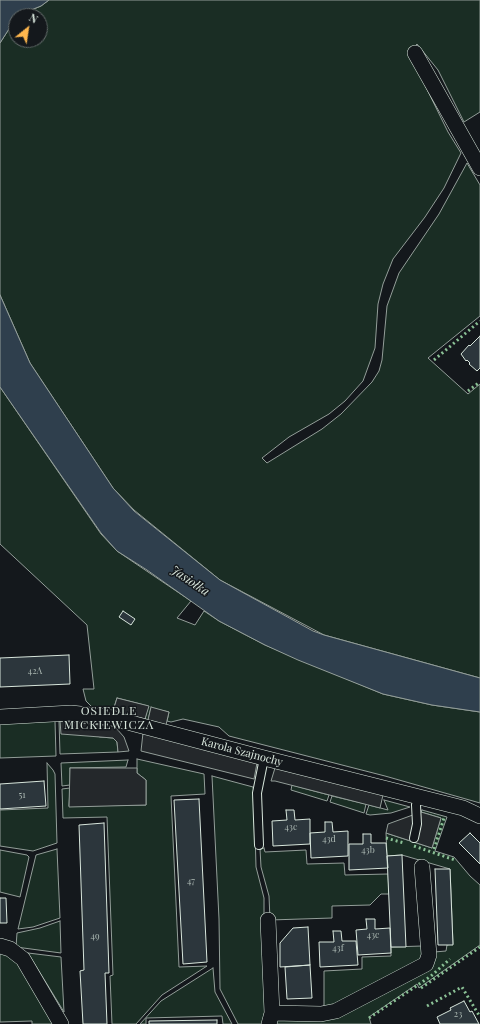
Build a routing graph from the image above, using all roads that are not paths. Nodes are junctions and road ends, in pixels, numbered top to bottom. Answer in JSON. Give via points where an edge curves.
{"nodes":[{"id":1,"x":415,"y":53,"type":"dead end"},
{"id":2,"x":480,"y":168,"type":"edge"},
{"id":3,"x":0,"y":717,"type":"edge"},
{"id":4,"x":264,"y":758,"type":"junction"},
{"id":5,"x":418,"y":797,"type":"junction"},
{"id":6,"x":480,"y":816,"type":"edge"},
{"id":7,"x":414,"y":838,"type":"dead end"},
{"id":8,"x":259,"y":845,"type":"dead end"},
{"id":9,"x":422,"y":867,"type":"dead end"},
{"id":10,"x":268,"y":920,"type":"dead end"},
{"id":11,"x":0,"y":946,"type":"edge"},
{"id":12,"x":271,"y":1018,"type":"edge"},
{"id":13,"x":61,"y":1024,"type":"edge"}],
"edges":[{"from":1,"to":2,"type":"street"},
{"from":3,"to":4,"type":"street","name":"Karola Szajnochy","via":[[70,713],[108,717]]},
{"from":4,"to":5,"type":"street","name":"Karola Szajnochy"},
{"from":4,"to":8,"type":"lane","via":[[257,793]]},
{"from":5,"to":6,"type":"street","name":"Karola Szajnochy","via":[[462,808]]},
{"from":5,"to":7,"type":"lane"},
{"from":9,"to":12,"type":"street","via":[[429,955],[426,964],[336,1011]]},
{"from":10,"to":12,"type":"street"},
{"from":11,"to":13,"type":"street","via":[[10,949],[23,959]]}]}
